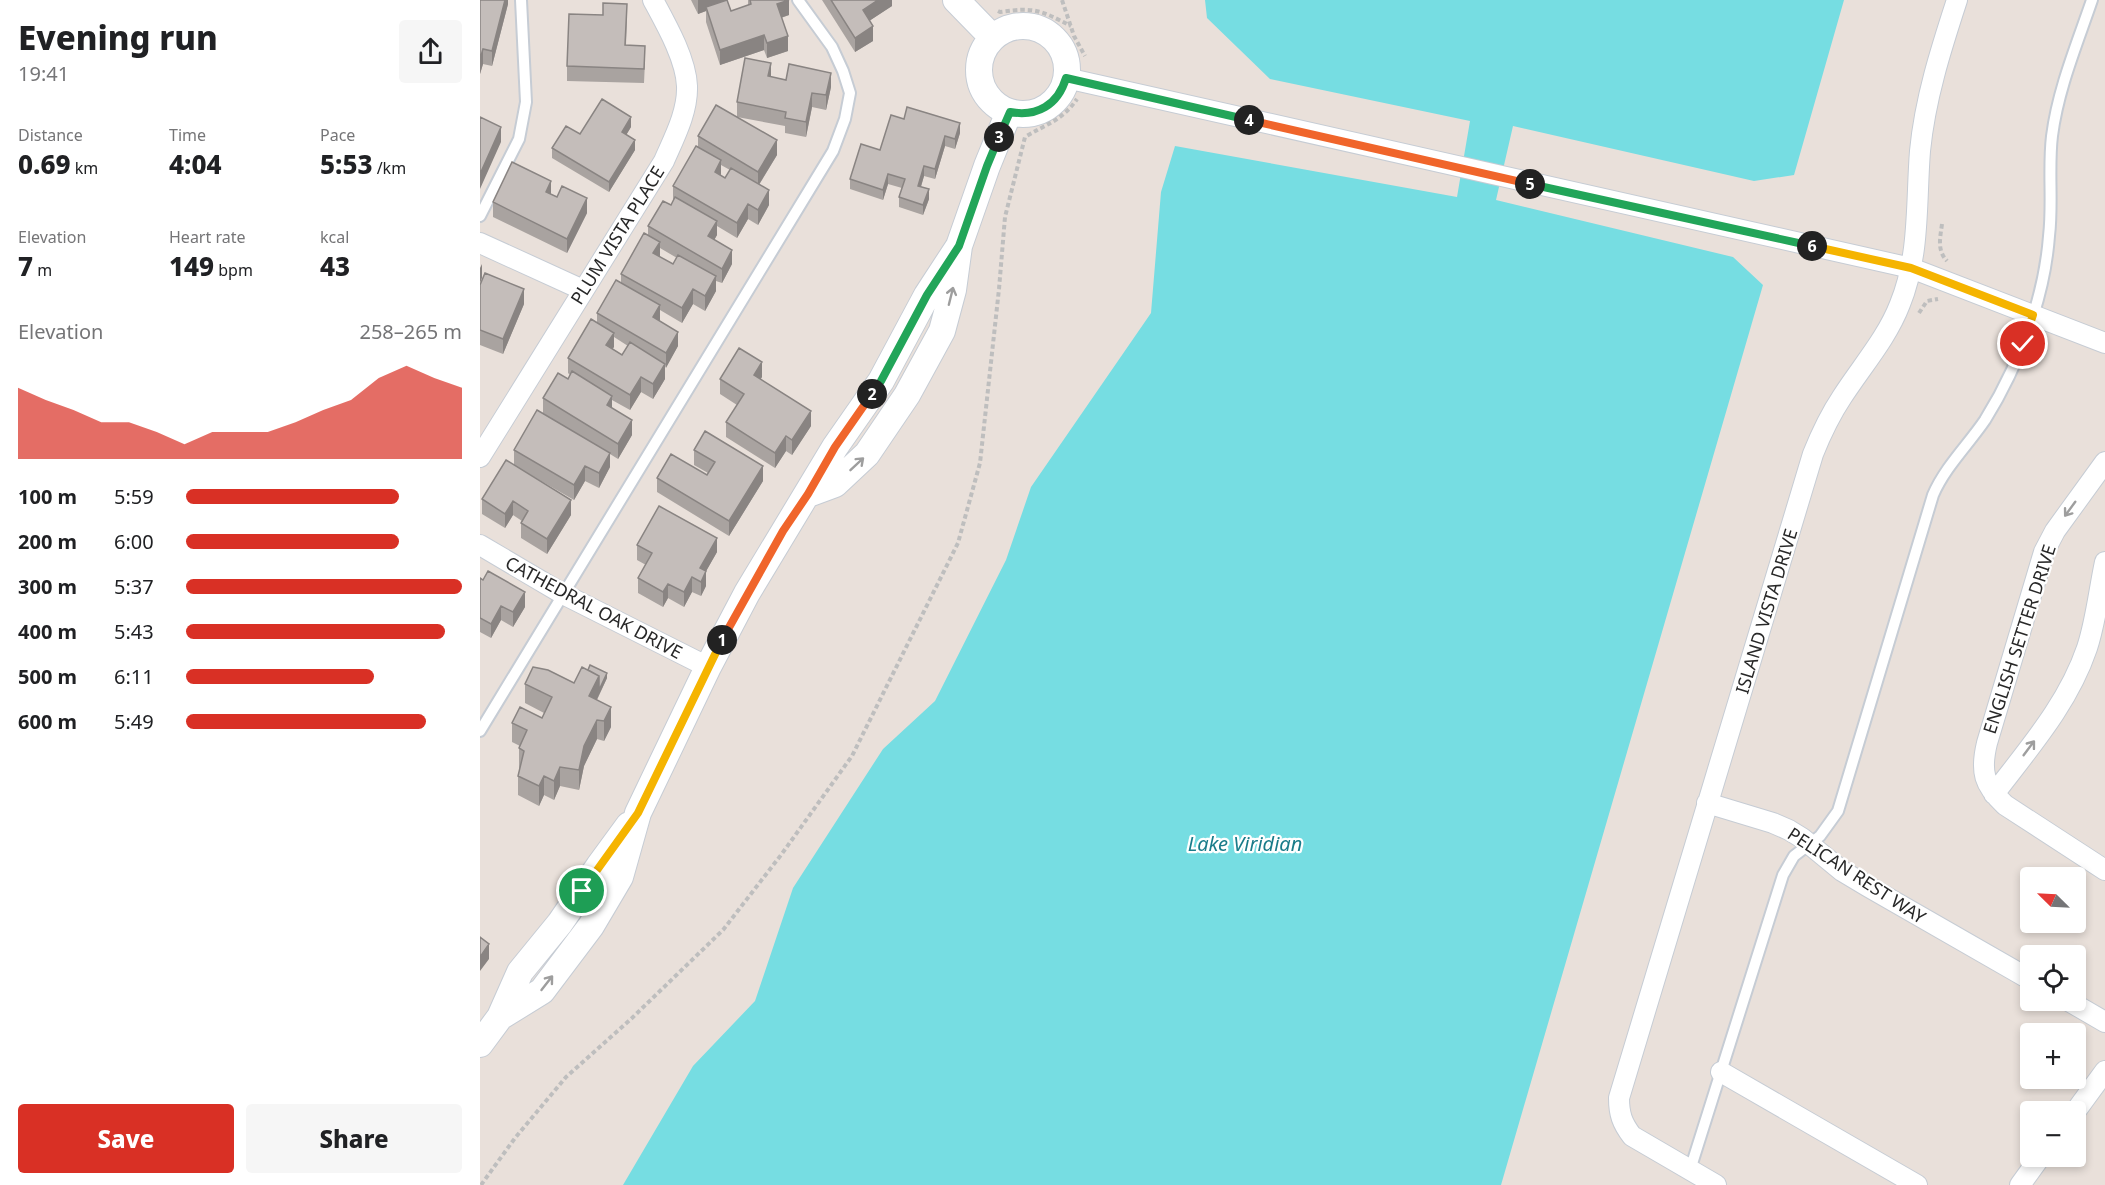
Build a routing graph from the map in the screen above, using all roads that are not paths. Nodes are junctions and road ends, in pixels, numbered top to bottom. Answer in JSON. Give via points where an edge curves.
{"nodes":[{"id":1,"x":522,"y":0,"type":"edge"},
{"id":2,"x":653,"y":0,"type":"edge"},
{"id":3,"x":798,"y":0,"type":"edge"},
{"id":4,"x":956,"y":0,"type":"edge"},
{"id":5,"x":1957,"y":0,"type":"edge"},
{"id":6,"x":2091,"y":0,"type":"edge"},
{"id":7,"x":992,"y":38,"type":"junction"},
{"id":8,"x":1072,"y":87,"type":"junction"},
{"id":9,"x":1010,"y":112,"type":"junction"},
{"id":10,"x":480,"y":216,"type":"edge"},
{"id":11,"x":480,"y":243,"type":"edge"},
{"id":12,"x":1911,"y":268,"type":"junction"},
{"id":13,"x":583,"y":291,"type":"junction"},
{"id":14,"x":2033,"y":315,"type":"junction"},
{"id":15,"x":2105,"y":343,"type":"edge"},
{"id":16,"x":480,"y":457,"type":"edge"},
{"id":17,"x":2105,"y":462,"type":"edge"},
{"id":18,"x":480,"y":545,"type":"edge"},
{"id":19,"x":2105,"y":562,"type":"edge"},
{"id":20,"x":563,"y":594,"type":"junction"},
{"id":21,"x":708,"y":667,"type":"junction"},
{"id":22,"x":480,"y":731,"type":"edge"},
{"id":23,"x":1994,"y":794,"type":"junction"},
{"id":24,"x":1707,"y":803,"type":"junction"},
{"id":25,"x":1810,"y":845,"type":"junction"},
{"id":26,"x":2105,"y":870,"type":"edge"},
{"id":27,"x":2020,"y":974,"type":"edge"},
{"id":28,"x":2086,"y":1011,"type":"edge"},
{"id":29,"x":2105,"y":1022,"type":"edge"},
{"id":30,"x":480,"y":1044,"type":"edge"},
{"id":31,"x":2105,"y":1071,"type":"edge"},
{"id":32,"x":1721,"y":1072,"type":"junction"},
{"id":33,"x":2083,"y":1101,"type":"edge"},
{"id":34,"x":2033,"y":1167,"type":"edge"},
{"id":35,"x":1690,"y":1170,"type":"junction"},
{"id":36,"x":1716,"y":1185,"type":"edge"},
{"id":37,"x":1917,"y":1185,"type":"edge"},
{"id":38,"x":2020,"y":1185,"type":"edge"}],
"edges":[{"from":1,"to":10,"type":"lane","via":[[525,102],[519,139]]},
{"from":2,"to":13,"type":"street","name":"PLUM VISTA PLACE","via":[[683,64],[687,85],[680,126],[664,161]]},
{"from":3,"to":20,"type":"lane","via":[[832,47],[850,93],[833,151]]},
{"from":4,"to":7,"type":"street"},
{"from":5,"to":12,"type":"street","name":"ISLAND VISTA DRIVE","via":[[1930,87],[1920,152]]},
{"from":6,"to":14,"type":"lane","via":[[2054,118],[2049,159],[2049,236]]},
{"from":7,"to":8,"type":"street","via":[[1015,26],[1039,28],[1050,34],[1064,54]]},
{"from":7,"to":9,"type":"street","via":[[981,57],[980,80],[990,100]]},
{"from":8,"to":9,"type":"street","via":[[1034,113]]},
{"from":8,"to":12,"type":"street","via":[[1119,90]]},
{"from":9,"to":21,"type":"street","via":[[959,246],[942,331],[907,395],[867,454],[835,484],[808,494],[747,592]]},
{"from":11,"to":13,"type":"street"},
{"from":12,"to":14,"type":"street"},
{"from":12,"to":24,"type":"street","name":"ISLAND VISTA DRIVE","via":[[1901,304],[1888,329],[1830,417],[1814,454]]},
{"from":13,"to":16,"type":"street","name":"PLUM VISTA PLACE"},
{"from":14,"to":15,"type":"street"},
{"from":14,"to":25,"type":"lane","via":[[1997,399],[1938,484],[1838,811]]},
{"from":17,"to":23,"type":"street","name":"ENGLISH SETTER DRIVE","one_way":true,"via":[[2044,552],[1983,759],[1983,772]]},
{"from":18,"to":20,"type":"street","name":"CATHEDRAL OAK DRIVE"},
{"from":23,"to":19,"type":"street","one_way":true,"via":[[2056,713],[2073,683],[2088,646]]},
{"from":20,"to":21,"type":"street","name":"CATHEDRAL OAK DRIVE"},
{"from":20,"to":22,"type":"lane"},
{"from":21,"to":30,"type":"street","via":[[638,813],[620,877],[591,927],[542,991],[500,1017]]},
{"from":23,"to":26,"type":"street","name":"ENGLISH SETTER DRIVE","via":[[2019,815]]},
{"from":24,"to":25,"type":"street","name":"PELICAN REST WAY","via":[[1773,823]]},
{"from":24,"to":35,"type":"street","name":"ISLAND VISTA DRIVE","via":[[1619,1098],[1619,1113],[1632,1136]]},
{"from":25,"to":27,"type":"street","name":"PELICAN REST WAY","via":[[1842,871]]},
{"from":25,"to":32,"type":"lane","via":[[1794,856],[1783,875]]},
{"from":28,"to":29,"type":"street"},
{"from":31,"to":33,"type":"street"},
{"from":32,"to":35,"type":"lane"},
{"from":32,"to":37,"type":"street"},
{"from":34,"to":38,"type":"street"},
{"from":35,"to":36,"type":"street","name":"ISLAND VISTA DRIVE"}]}
